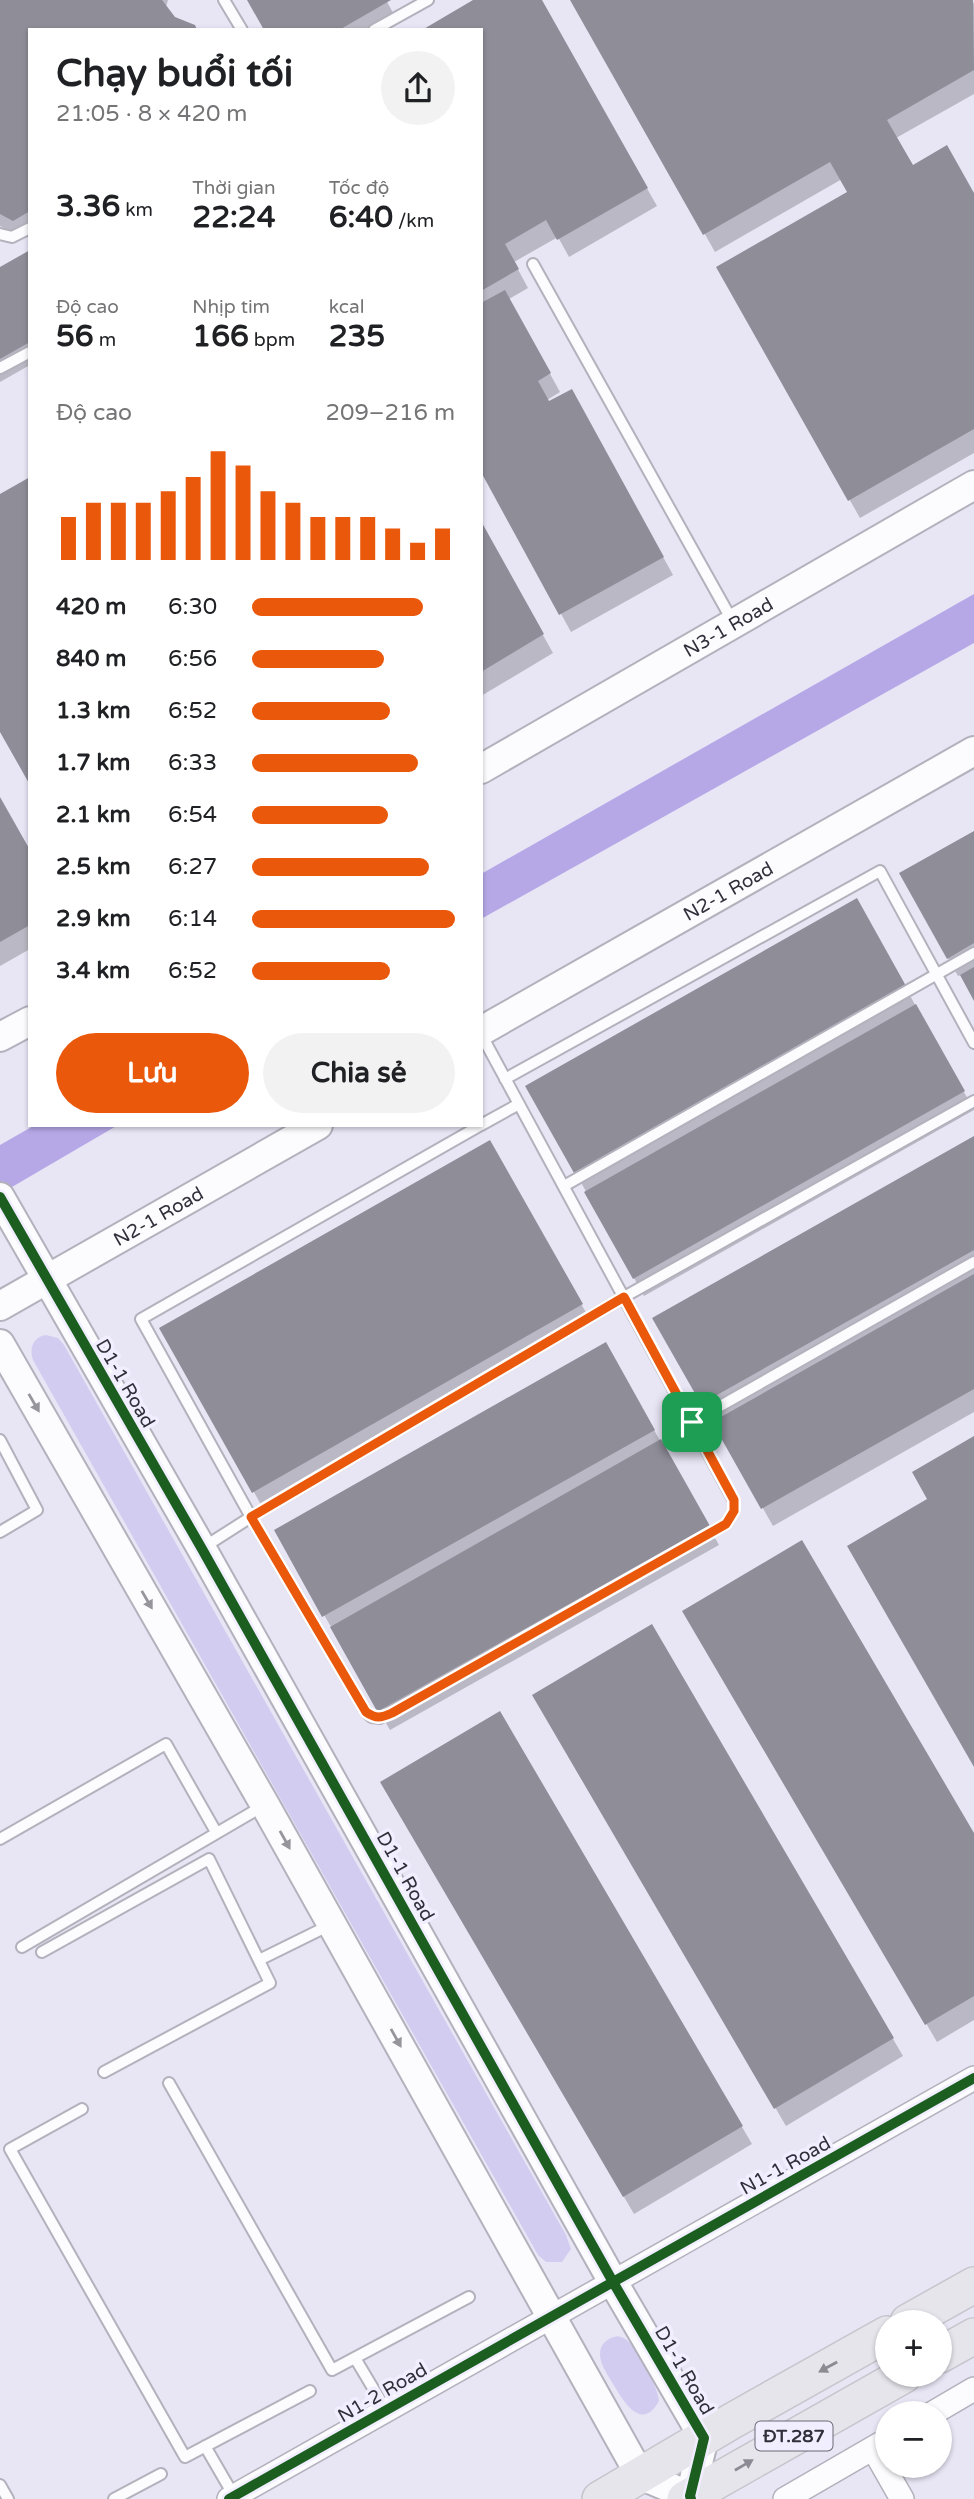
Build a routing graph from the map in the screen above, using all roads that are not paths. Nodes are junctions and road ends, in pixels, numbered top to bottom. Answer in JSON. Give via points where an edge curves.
{"nodes":[{"id":1,"x":224,"y":0,"type":"edge"},
{"id":2,"x":426,"y":1,"type":"edge"},
{"id":3,"x":241,"y":28,"type":"edge"},
{"id":4,"x":377,"y":28,"type":"edge"},
{"id":5,"x":28,"y":229,"type":"edge"},
{"id":6,"x":0,"y":234,"type":"edge"},
{"id":7,"x":533,"y":264,"type":"dead end"},
{"id":8,"x":28,"y":353,"type":"edge"},
{"id":9,"x":0,"y":368,"type":"edge"},
{"id":10,"x":974,"y":485,"type":"edge"},
{"id":11,"x":734,"y":623,"type":"junction"},
{"id":12,"x":974,"y":751,"type":"edge"},
{"id":13,"x":483,"y":768,"type":"edge"},
{"id":14,"x":974,"y":953,"type":"edge"},
{"id":15,"x":936,"y":975,"type":"junction"},
{"id":16,"x":28,"y":1022,"type":"edge"},
{"id":17,"x":483,"y":1032,"type":"edge"},
{"id":18,"x":0,"y":1037,"type":"edge"},
{"id":19,"x":483,"y":1037,"type":"edge"},
{"id":20,"x":974,"y":1043,"type":"edge"},
{"id":21,"x":505,"y":1079,"type":"junction"},
{"id":22,"x":974,"y":1101,"type":"edge"},
{"id":23,"x":519,"y":1104,"type":"junction"},
{"id":24,"x":483,"y":1124,"type":"edge"},
{"id":25,"x":315,"y":1127,"type":"edge"},
{"id":26,"x":477,"y":1127,"type":"edge"},
{"id":27,"x":564,"y":1186,"type":"junction"},
{"id":28,"x":0,"y":1197,"type":"edge"},
{"id":29,"x":974,"y":1262,"type":"edge"},
{"id":30,"x":48,"y":1280,"type":"junction"},
{"id":31,"x":624,"y":1297,"type":"junction"},
{"id":32,"x":0,"y":1306,"type":"edge"},
{"id":33,"x":0,"y":1344,"type":"edge"},
{"id":34,"x":692,"y":1422,"type":"junction"},
{"id":35,"x":0,"y":1440,"type":"edge"},
{"id":36,"x":251,"y":1517,"type":"junction"},
{"id":37,"x":0,"y":1532,"type":"edge"},
{"id":38,"x":202,"y":1549,"type":"junction"},
{"id":39,"x":265,"y":1805,"type":"junction"},
{"id":40,"x":216,"y":1832,"type":"junction"},
{"id":41,"x":0,"y":1839,"type":"edge"},
{"id":42,"x":332,"y":1924,"type":"junction"},
{"id":43,"x":22,"y":1947,"type":"dead end"},
{"id":44,"x":42,"y":1952,"type":"dead end"},
{"id":45,"x":259,"y":1960,"type":"junction"},
{"id":46,"x":104,"y":2072,"type":"dead end"},
{"id":47,"x":974,"y":2078,"type":"edge"},
{"id":48,"x":169,"y":2083,"type":"dead end"},
{"id":49,"x":82,"y":2109,"type":"dead end"},
{"id":50,"x":613,"y":2282,"type":"junction"},
{"id":51,"x":974,"y":2285,"type":"edge"},
{"id":52,"x":469,"y":2297,"type":"dead end"},
{"id":53,"x":929,"y":2310,"type":"edge"},
{"id":54,"x":552,"y":2316,"type":"junction"},
{"id":55,"x":974,"y":2336,"type":"edge"},
{"id":56,"x":875,"y":2341,"type":"edge"},
{"id":57,"x":952,"y":2348,"type":"edge"},
{"id":58,"x":355,"y":2358,"type":"junction"},
{"id":59,"x":883,"y":2387,"type":"edge"},
{"id":60,"x":974,"y":2389,"type":"edge"},
{"id":61,"x":310,"y":2391,"type":"dead end"},
{"id":62,"x":952,"y":2402,"type":"edge"},
{"id":63,"x":386,"y":2410,"type":"junction"},
{"id":64,"x":704,"y":2438,"type":"junction"},
{"id":65,"x":205,"y":2446,"type":"junction"},
{"id":66,"x":875,"y":2447,"type":"edge"},
{"id":67,"x":161,"y":2474,"type":"dead end"},
{"id":68,"x":640,"y":2475,"type":"junction"},
{"id":69,"x":894,"y":2478,"type":"edge"},
{"id":70,"x":0,"y":2486,"type":"edge"},
{"id":71,"x":231,"y":2498,"type":"edge"},
{"id":72,"x":688,"y":2498,"type":"edge"},
{"id":73,"x":8,"y":2499,"type":"edge"},
{"id":74,"x":114,"y":2499,"type":"edge"},
{"id":75,"x":600,"y":2499,"type":"edge"},
{"id":76,"x":785,"y":2499,"type":"edge"},
{"id":77,"x":902,"y":2499,"type":"edge"}],
"edges":[{"from":1,"to":3,"type":"lane"},
{"from":2,"to":4,"type":"lane"},
{"from":5,"to":6,"type":"lane","via":[[12,237]]},
{"from":7,"to":11,"type":"lane"},
{"from":8,"to":9,"type":"lane"},
{"from":10,"to":11,"type":"street","name":"N3-1 Road"},
{"from":11,"to":13,"type":"street","name":"N3-1 Road"},
{"from":12,"to":17,"type":"street","name":"N2-1 Road"},
{"from":14,"to":15,"type":"lane"},
{"from":15,"to":20,"type":"lane"},
{"from":15,"to":21,"type":"lane","via":[[880,871]]},
{"from":15,"to":27,"type":"lane"},
{"from":16,"to":18,"type":"street"},
{"from":19,"to":21,"type":"lane"},
{"from":21,"to":23,"type":"lane"},
{"from":22,"to":31,"type":"lane"},
{"from":23,"to":24,"type":"lane"},
{"from":23,"to":27,"type":"lane"},
{"from":25,"to":30,"type":"street","name":"N2-1 Road"},
{"from":26,"to":36,"type":"lane","via":[[141,1319]]},
{"from":27,"to":31,"type":"lane"},
{"from":28,"to":30,"type":"street","name":"D1-1 Road"},
{"from":29,"to":34,"type":"lane"},
{"from":30,"to":32,"type":"street","name":"N2-1 Road"},
{"from":30,"to":38,"type":"street","name":"D1-1 Road"},
{"from":31,"to":34,"type":"lane"},
{"from":31,"to":36,"type":"lane"},
{"from":33,"to":39,"type":"street","one_way":true},
{"from":34,"to":36,"type":"lane","via":[[734,1500],[726,1524],[380,1718],[366,1712]]},
{"from":35,"to":37,"type":"lane","via":[[37,1510]]},
{"from":36,"to":38,"type":"lane"},
{"from":38,"to":50,"type":"street","name":"D1-1 Road"},
{"from":39,"to":40,"type":"lane"},
{"from":39,"to":42,"type":"street","one_way":true},
{"from":40,"to":41,"type":"lane","via":[[166,1744]]},
{"from":40,"to":43,"type":"lane"},
{"from":42,"to":45,"type":"lane"},
{"from":42,"to":54,"type":"street","one_way":true},
{"from":44,"to":45,"type":"lane","via":[[209,1859]]},
{"from":45,"to":46,"type":"lane","via":[[270,1983]]},
{"from":47,"to":50,"type":"street","name":"N1-1 Road"},
{"from":48,"to":58,"type":"lane","via":[[332,2370]]},
{"from":49,"to":65,"type":"lane","via":[[10,2149],[185,2457]]},
{"from":50,"to":54,"type":"street","name":"N1-1 Road"},
{"from":50,"to":64,"type":"street","name":"D1-1 Road"},
{"from":51,"to":53,"type":"main road"},
{"from":52,"to":58,"type":"lane"},
{"from":54,"to":63,"type":"street","name":"N1-2 Road"},
{"from":54,"to":68,"type":"street"},
{"from":55,"to":57,"type":"main road"},
{"from":56,"to":64,"type":"main road","number":"ĐT.287","one_way":true},
{"from":58,"to":63,"type":"lane"},
{"from":72,"to":59,"type":"main road","number":"ĐT.287","one_way":true},
{"from":60,"to":62,"type":"street"},
{"from":61,"to":65,"type":"lane"},
{"from":63,"to":71,"type":"street","name":"N1-2 Road"},
{"from":64,"to":68,"type":"main road","number":"ĐT.287"},
{"from":64,"to":72,"type":"street","name":"D1-1 Road"},
{"from":65,"to":71,"type":"lane"},
{"from":66,"to":76,"type":"street"},
{"from":67,"to":74,"type":"lane"},
{"from":68,"to":72,"type":"street"},
{"from":68,"to":75,"type":"main road","number":"ĐT.287"},
{"from":69,"to":77,"type":"street"},
{"from":70,"to":73,"type":"lane"}]}
